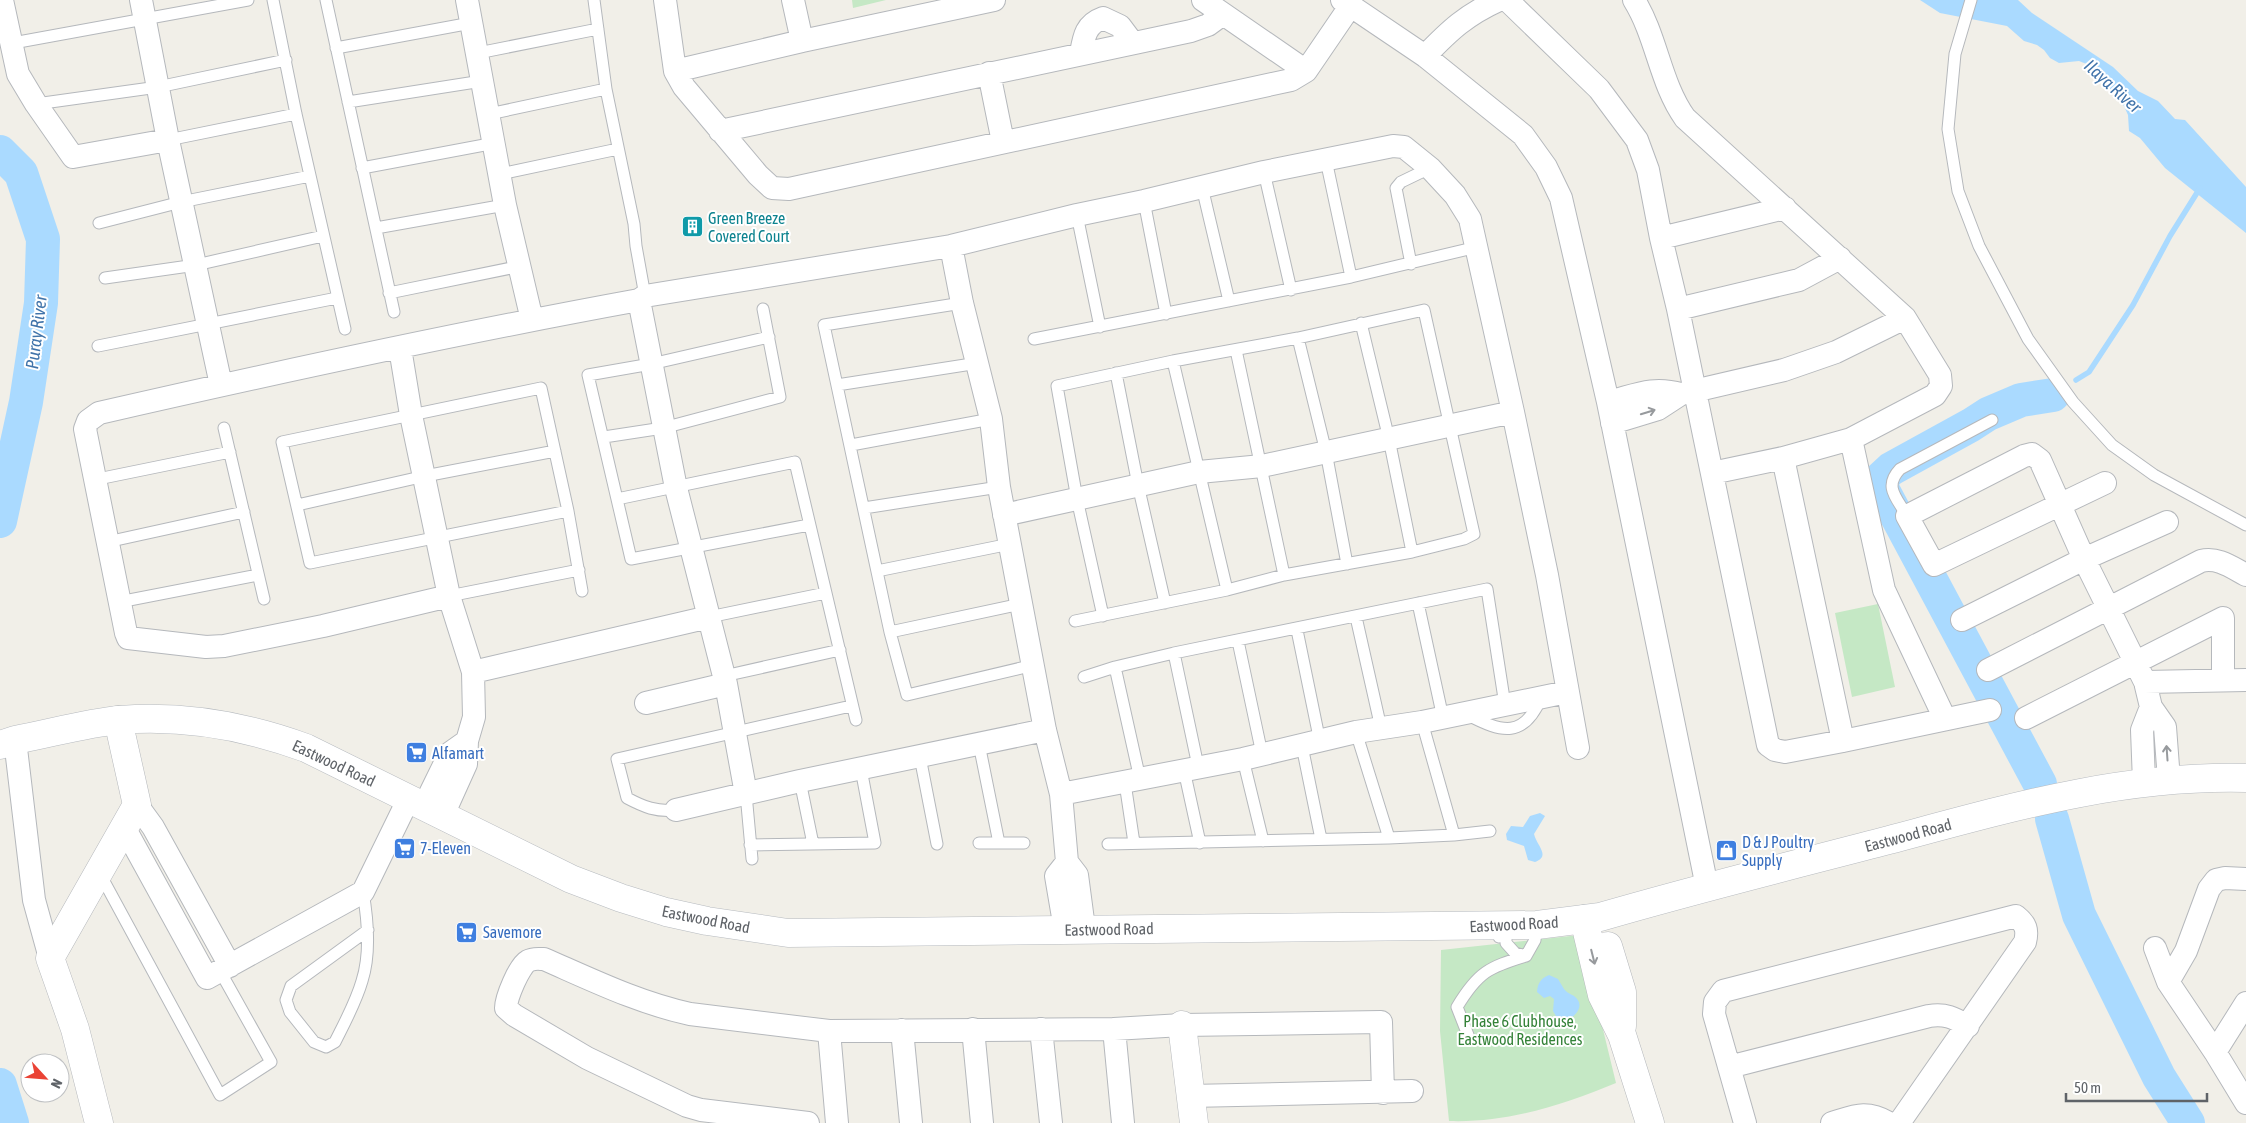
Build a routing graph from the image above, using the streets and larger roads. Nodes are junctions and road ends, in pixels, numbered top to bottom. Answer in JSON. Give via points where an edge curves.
{"nodes":[{"id":1,"x":2,"y":0,"type":"edge"},
{"id":2,"x":467,"y":0,"type":"edge"},
{"id":3,"x":665,"y":0,"type":"edge"},
{"id":4,"x":793,"y":0,"type":"edge"},
{"id":5,"x":994,"y":0,"type":"edge"},
{"id":6,"x":1203,"y":0,"type":"edge"},
{"id":7,"x":1499,"y":0,"type":"edge"},
{"id":8,"x":1507,"y":0,"type":"edge"},
{"id":9,"x":1634,"y":0,"type":"edge"},
{"id":10,"x":1347,"y":3,"type":"edge"},
{"id":11,"x":143,"y":9,"type":"edge"},
{"id":12,"x":1224,"y":14,"type":"junction"},
{"id":13,"x":802,"y":40,"type":"junction"},
{"id":14,"x":1425,"y":56,"type":"junction"},
{"id":15,"x":675,"y":71,"type":"junction"},
{"id":16,"x":1306,"y":71,"type":"junction"},
{"id":17,"x":990,"y":73,"type":"junction"},
{"id":18,"x":720,"y":131,"type":"junction"},
{"id":19,"x":168,"y":140,"type":"junction"},
{"id":20,"x":1003,"y":142,"type":"junction"},
{"id":21,"x":1786,"y":208,"type":"junction"},
{"id":22,"x":1661,"y":238,"type":"junction"},
{"id":23,"x":951,"y":246,"type":"junction"},
{"id":24,"x":1840,"y":258,"type":"junction"},
{"id":25,"x":642,"y":298,"type":"junction"},
{"id":26,"x":1678,"y":309,"type":"junction"},
{"id":27,"x":1905,"y":318,"type":"junction"},
{"id":28,"x":532,"y":320,"type":"junction"},
{"id":29,"x":400,"y":348,"type":"junction"},
{"id":30,"x":221,"y":385,"type":"junction"},
{"id":31,"x":1688,"y":393,"type":"junction"},
{"id":32,"x":1514,"y":412,"type":"junction"},
{"id":33,"x":1610,"y":413,"type":"junction"},
{"id":34,"x":1851,"y":439,"type":"junction"},
{"id":35,"x":1783,"y":458,"type":"junction"},
{"id":36,"x":1712,"y":473,"type":"junction"},
{"id":37,"x":2105,"y":483,"type":"dead end"},
{"id":38,"x":2058,"y":504,"type":"junction"},
{"id":39,"x":1004,"y":515,"type":"junction"},
{"id":40,"x":2167,"y":522,"type":"dead end"},
{"id":41,"x":2084,"y":559,"type":"junction"},
{"id":42,"x":2246,"y":575,"type":"edge"},
{"id":43,"x":449,"y":596,"type":"junction"},
{"id":44,"x":2110,"y":609,"type":"junction"},
{"id":45,"x":710,"y":617,"type":"junction"},
{"id":46,"x":1962,"y":620,"type":"dead end"},
{"id":47,"x":2135,"y":662,"type":"junction"},
{"id":48,"x":1988,"y":670,"type":"dead end"},
{"id":49,"x":473,"y":672,"type":"junction"},
{"id":50,"x":725,"y":680,"type":"junction"},
{"id":51,"x":2223,"y":680,"type":"junction"},
{"id":52,"x":2246,"y":680,"type":"edge"},
{"id":53,"x":2145,"y":682,"type":"junction"},
{"id":54,"x":1567,"y":692,"type":"junction"},
{"id":55,"x":646,"y":703,"type":"dead end"},
{"id":56,"x":1990,"y":710,"type":"dead end"},
{"id":57,"x":2026,"y":718,"type":"dead end"},
{"id":58,"x":1945,"y":719,"type":"junction"},
{"id":59,"x":118,"y":720,"type":"junction"},
{"id":60,"x":1046,"y":730,"type":"junction"},
{"id":61,"x":1844,"y":741,"type":"junction"},
{"id":62,"x":8,"y":743,"type":"edge"},
{"id":63,"x":1578,"y":748,"type":"dead end"},
{"id":64,"x":2246,"y":778,"type":"edge"},
{"id":65,"x":2156,"y":781,"type":"junction"},
{"id":66,"x":746,"y":794,"type":"junction"},
{"id":67,"x":1062,"y":794,"type":"junction"},
{"id":68,"x":425,"y":806,"type":"junction"},
{"id":69,"x":676,"y":810,"type":"road end"},
{"id":70,"x":131,"y":816,"type":"junction"},
{"id":71,"x":2246,"y":879,"type":"edge"},
{"id":72,"x":1707,"y":887,"type":"junction"},
{"id":73,"x":1592,"y":918,"type":"junction"},
{"id":74,"x":1075,"y":929,"type":"junction"},
{"id":75,"x":2155,"y":948,"type":"dead end"},
{"id":76,"x":50,"y":958,"type":"junction"},
{"id":77,"x":2168,"y":982,"type":"junction"},
{"id":78,"x":2246,"y":1003,"type":"edge"},
{"id":79,"x":1182,"y":1025,"type":"junction"},
{"id":80,"x":1968,"y":1026,"type":"junction"},
{"id":81,"x":973,"y":1029,"type":"junction"},
{"id":82,"x":1041,"y":1029,"type":"junction"},
{"id":83,"x":1114,"y":1029,"type":"junction"},
{"id":84,"x":902,"y":1030,"type":"junction"},
{"id":85,"x":830,"y":1031,"type":"junction"},
{"id":86,"x":2215,"y":1052,"type":"junction"},
{"id":87,"x":1729,"y":1067,"type":"junction"},
{"id":88,"x":1412,"y":1091,"type":"dead end"},
{"id":89,"x":1383,"y":1093,"type":"junction"},
{"id":90,"x":1190,"y":1096,"type":"junction"},
{"id":91,"x":2246,"y":1103,"type":"edge"},
{"id":92,"x":99,"y":1123,"type":"edge"},
{"id":93,"x":808,"y":1123,"type":"edge"},
{"id":94,"x":837,"y":1123,"type":"edge"},
{"id":95,"x":911,"y":1123,"type":"edge"},
{"id":96,"x":982,"y":1123,"type":"edge"},
{"id":97,"x":1051,"y":1123,"type":"edge"},
{"id":98,"x":1123,"y":1123,"type":"edge"},
{"id":99,"x":1194,"y":1123,"type":"edge"},
{"id":100,"x":1650,"y":1123,"type":"edge"},
{"id":101,"x":1744,"y":1123,"type":"edge"},
{"id":102,"x":1832,"y":1123,"type":"edge"},
{"id":103,"x":1888,"y":1123,"type":"edge"},
{"id":104,"x":1899,"y":1123,"type":"edge"}],
"edges":[{"from":1,"to":19,"type":"street","via":[[18,74],[73,157]]},
{"from":2,"to":28,"type":"street","via":[[506,205]]},
{"from":3,"to":15,"type":"street"},
{"from":4,"to":13,"type":"street"},
{"from":5,"to":13,"type":"street"},
{"from":6,"to":12,"type":"street"},
{"from":7,"to":14,"type":"street","via":[[1478,9],[1454,26]]},
{"from":8,"to":22,"type":"street","via":[[1599,89],[1637,140],[1648,170]]},
{"from":9,"to":21,"type":"street","via":[[1658,53],[1675,104],[1685,118]]},
{"from":10,"to":14,"type":"street"},
{"from":10,"to":16,"type":"street"},
{"from":11,"to":19,"type":"street"},
{"from":12,"to":16,"type":"street"},
{"from":12,"to":17,"type":"street","via":[[1191,31]]},
{"from":13,"to":15,"type":"street"},
{"from":14,"to":33,"type":"street","via":[[1523,135],[1546,167],[1561,198]]},
{"from":15,"to":18,"type":"street"},
{"from":16,"to":20,"type":"street","via":[[1291,80]]},
{"from":17,"to":18,"type":"street"},
{"from":17,"to":20,"type":"street"},
{"from":18,"to":20,"type":"street","via":[[772,188],[789,189]]},
{"from":19,"to":30,"type":"street"},
{"from":21,"to":22,"type":"street"},
{"from":21,"to":24,"type":"street"},
{"from":22,"to":26,"type":"street"},
{"from":23,"to":25,"type":"street"},
{"from":23,"to":32,"type":"street","via":[[1264,172],[1393,146],[1404,147],[1456,195],[1470,219]]},
{"from":23,"to":39,"type":"street","via":[[990,419]]},
{"from":24,"to":26,"type":"street","via":[[1799,280]]},
{"from":24,"to":27,"type":"street"},
{"from":25,"to":28,"type":"street"},
{"from":25,"to":45,"type":"street","via":[[663,428]]},
{"from":26,"to":31,"type":"street"},
{"from":27,"to":31,"type":"street","via":[[1828,355],[1784,370]]},
{"from":27,"to":34,"type":"street","via":[[1940,375],[1942,386],[1935,395]]},
{"from":28,"to":29,"type":"street"},
{"from":29,"to":30,"type":"street"},
{"from":29,"to":43,"type":"street"},
{"from":30,"to":43,"type":"street","via":[[99,413],[88,421],[85,430],[93,480],[128,638],[224,646]]},
{"from":31,"to":33,"type":"street","via":[[1658,409]]},
{"from":31,"to":36,"type":"street"},
{"from":32,"to":39,"type":"street","via":[[1262,466],[1199,472]]},
{"from":32,"to":54,"type":"street"},
{"from":33,"to":72,"type":"street"},
{"from":34,"to":35,"type":"street"},
{"from":34,"to":58,"type":"street","via":[[1884,590]]},
{"from":35,"to":36,"type":"street"},
{"from":35,"to":61,"type":"street"},
{"from":36,"to":61,"type":"street","via":[[1768,745],[1785,752]]},
{"from":37,"to":38,"type":"street"},
{"from":38,"to":38,"type":"street","via":[[1934,565],[1907,516],[2032,454],[2040,460]]},
{"from":38,"to":41,"type":"street"},
{"from":39,"to":60,"type":"street"},
{"from":40,"to":41,"type":"street"},
{"from":41,"to":44,"type":"street"},
{"from":41,"to":46,"type":"street"},
{"from":42,"to":44,"type":"street","via":[[2211,558]]},
{"from":43,"to":49,"type":"street"},
{"from":44,"to":47,"type":"street"},
{"from":44,"to":48,"type":"street"},
{"from":45,"to":49,"type":"street"},
{"from":45,"to":50,"type":"street"},
{"from":47,"to":51,"type":"street","via":[[2223,618]]},
{"from":47,"to":53,"type":"street"},
{"from":47,"to":57,"type":"street"},
{"from":49,"to":68,"type":"street","via":[[474,717],[467,741],[466,764]]},
{"from":50,"to":55,"type":"street"},
{"from":50,"to":66,"type":"street"},
{"from":51,"to":52,"type":"street"},
{"from":51,"to":53,"type":"street"},
{"from":53,"to":65,"type":"street","via":[[2151,707],[2142,730]]},
{"from":54,"to":63,"type":"street"},
{"from":54,"to":67,"type":"street","via":[[1356,732]]},
{"from":56,"to":58,"type":"street"},
{"from":58,"to":61,"type":"street"},
{"from":59,"to":62,"type":"main road","name":"Eastwood Road"},
{"from":59,"to":68,"type":"main road","name":"Eastwood Road","via":[[193,721],[272,736],[306,748]]},
{"from":59,"to":70,"type":"main road"},
{"from":60,"to":66,"type":"street"},
{"from":60,"to":67,"type":"street"},
{"from":62,"to":76,"type":"street","via":[[34,900]]},
{"from":64,"to":65,"type":"main road","name":"Eastwood Road"},
{"from":65,"to":72,"type":"main road","name":"Eastwood Road","via":[[2022,804]]},
{"from":66,"to":69,"type":"street"},
{"from":67,"to":74,"type":"street","via":[[1067,862],[1077,875]]},
{"from":68,"to":70,"type":"street","via":[[363,892],[207,978]]},
{"from":68,"to":74,"type":"main road","name":"Eastwood Road","via":[[571,878],[666,912],[707,921],[788,932]]},
{"from":70,"to":76,"type":"main road"},
{"from":71,"to":77,"type":"street","via":[[2216,880],[2209,889],[2186,951]]},
{"from":72,"to":73,"type":"main road","name":"Eastwood Road"},
{"from":73,"to":74,"type":"main road","name":"Eastwood Road","via":[[1537,925]]},
{"from":73,"to":100,"type":"main road","via":[[1622,992],[1622,1035]]},
{"from":75,"to":77,"type":"street"},
{"from":76,"to":92,"type":"main road","via":[[75,1029]]},
{"from":77,"to":86,"type":"street"},
{"from":78,"to":86,"type":"street"},
{"from":79,"to":83,"type":"street"},
{"from":79,"to":89,"type":"street","via":[[1381,1022]]},
{"from":79,"to":90,"type":"main road"},
{"from":80,"to":87,"type":"street","via":[[1951,1016],[1939,1014]]},
{"from":80,"to":87,"type":"street","via":[[2025,942],[2024,922],[2016,916],[1724,991],[1715,1002],[1714,1014]]},
{"from":80,"to":104,"type":"street"},
{"from":81,"to":82,"type":"street"},
{"from":81,"to":84,"type":"street"},
{"from":81,"to":96,"type":"street"},
{"from":82,"to":83,"type":"street"},
{"from":82,"to":97,"type":"street"},
{"from":83,"to":98,"type":"street"},
{"from":84,"to":85,"type":"street"},
{"from":84,"to":95,"type":"street"},
{"from":85,"to":93,"type":"street","via":[[668,1009],[544,959],[534,958],[526,962],[506,999],[506,1008],[514,1016],[587,1058],[687,1106]]},
{"from":85,"to":94,"type":"street"},
{"from":86,"to":91,"type":"street"},
{"from":87,"to":101,"type":"street"},
{"from":88,"to":89,"type":"street"},
{"from":89,"to":90,"type":"street"},
{"from":90,"to":99,"type":"main road"},
{"from":102,"to":103,"type":"street","via":[[1864,1114]]}]}
